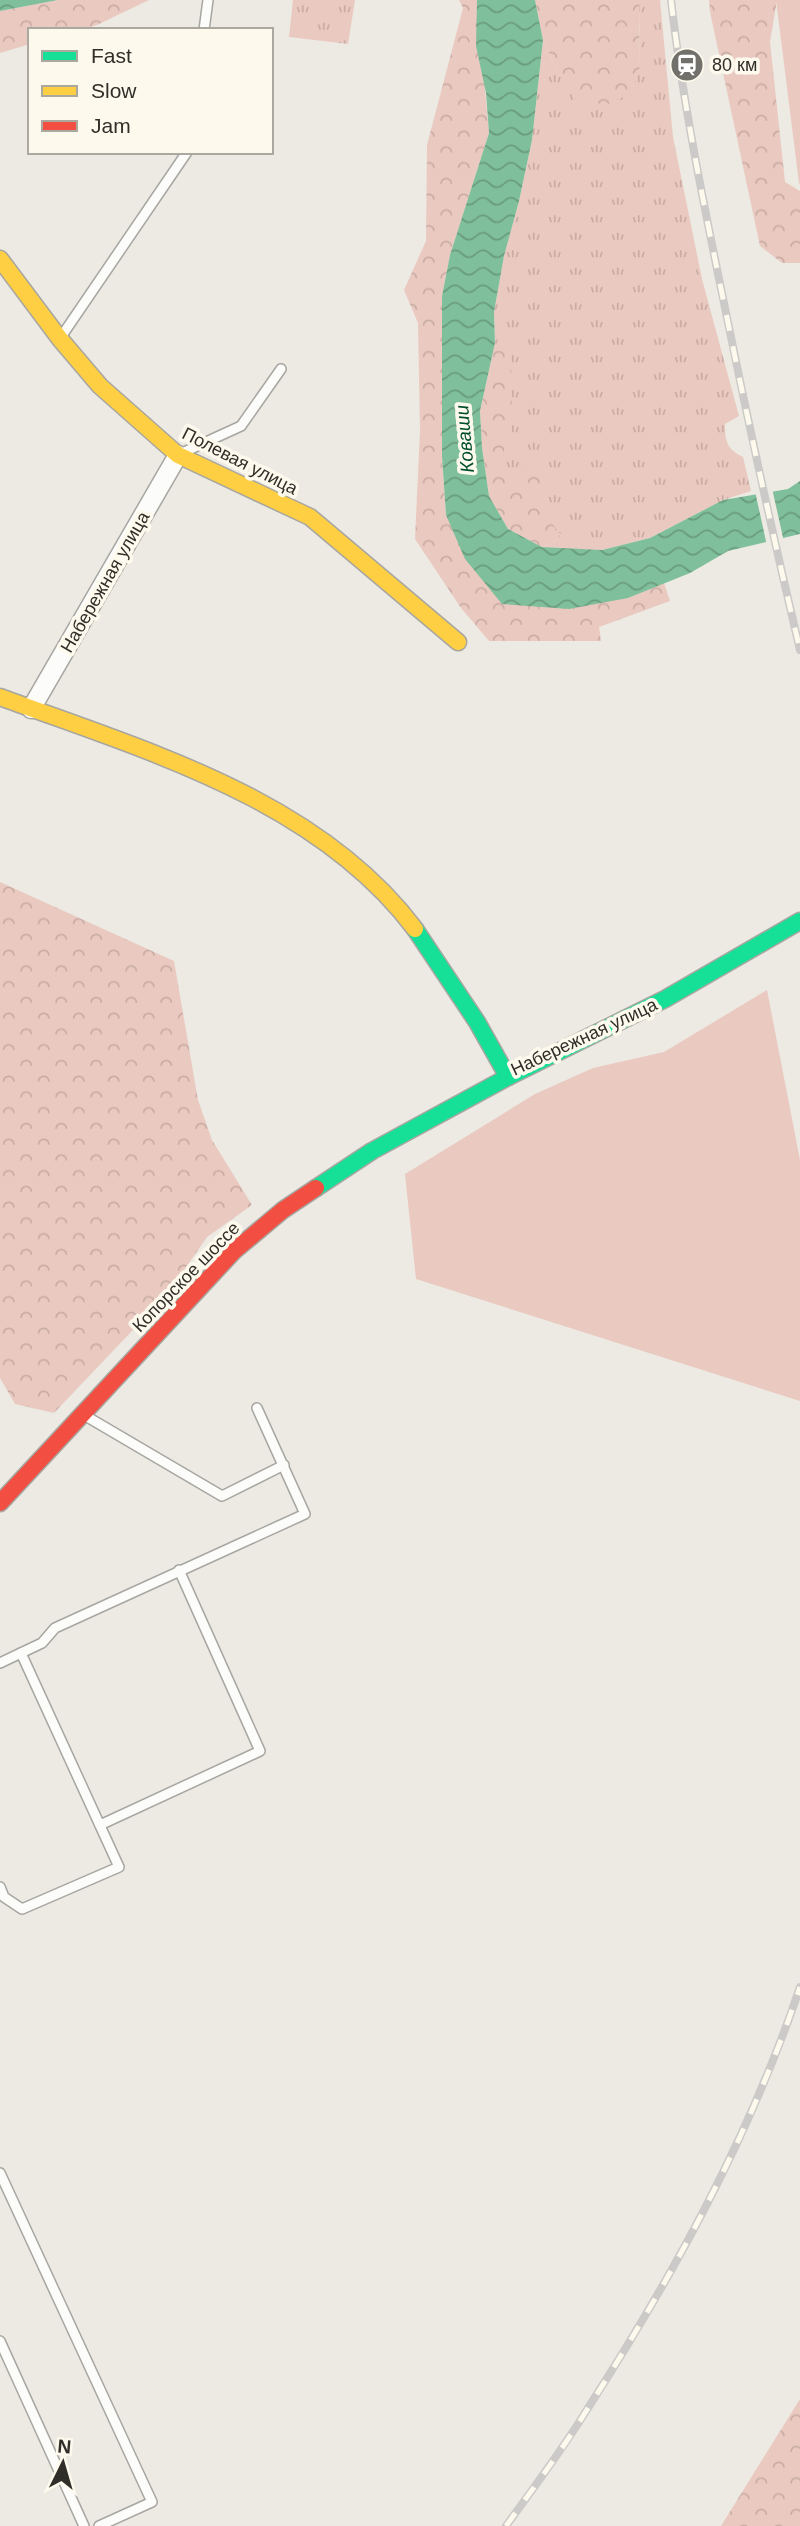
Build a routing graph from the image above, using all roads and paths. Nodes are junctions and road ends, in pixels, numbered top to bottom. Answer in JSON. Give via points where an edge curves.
{"nodes":[{"id":1,"x":208,"y":0,"type":"edge"},
{"id":2,"x":204,"y":28,"type":"edge"},
{"id":3,"x":186,"y":154,"type":"edge"},
{"id":4,"x":0,"y":258,"type":"edge"},
{"id":5,"x":60,"y":339,"type":"junction"},
{"id":6,"x":281,"y":369,"type":"dead end"},
{"id":7,"x":178,"y":455,"type":"junction"},
{"id":8,"x":458,"y":642,"type":"dead end"},
{"id":9,"x":0,"y":697,"type":"edge"},
{"id":10,"x":31,"y":709,"type":"junction"},
{"id":11,"x":800,"y":921,"type":"edge"},
{"id":12,"x":508,"y":1077,"type":"junction"},
{"id":13,"x":257,"y":1408,"type":"dead end"},
{"id":14,"x":83,"y":1414,"type":"junction"},
{"id":15,"x":37,"y":1461,"type":"junction"},
{"id":16,"x":284,"y":1465,"type":"junction"},
{"id":17,"x":9,"y":1474,"type":"dead end"},
{"id":18,"x":0,"y":1503,"type":"edge"},
{"id":19,"x":179,"y":1570,"type":"junction"},
{"id":20,"x":21,"y":1653,"type":"junction"},
{"id":21,"x":0,"y":1663,"type":"edge"},
{"id":22,"x":100,"y":1825,"type":"junction"},
{"id":23,"x":0,"y":1887,"type":"edge"},
{"id":24,"x":0,"y":2174,"type":"edge"},
{"id":25,"x":0,"y":2341,"type":"edge"},
{"id":26,"x":83,"y":2526,"type":"edge"},
{"id":27,"x":99,"y":2526,"type":"edge"}],
"edges":[{"from":1,"to":2,"type":"lane"},
{"from":3,"to":5,"type":"lane"},
{"from":4,"to":5,"type":"street","name":"Полевая улица"},
{"from":5,"to":7,"type":"street","name":"Полевая улица","via":[[100,386]]},
{"from":6,"to":7,"type":"lane","via":[[241,426]]},
{"from":7,"to":8,"type":"street","name":"Полевая улица","via":[[310,517]]},
{"from":7,"to":10,"type":"street","name":"Набережная улица"},
{"from":9,"to":10,"type":"street","name":"Набережная улица"},
{"from":10,"to":12,"type":"street","name":"Набережная улица","via":[[192,771],[279,815],[364,871],[439,962]]},
{"from":11,"to":12,"type":"street","name":"Набережная улица","via":[[665,999]]},
{"from":12,"to":14,"type":"street","name":"Копорское шоссе","via":[[372,1151],[283,1210],[233,1251]]},
{"from":13,"to":16,"type":"lane"},
{"from":14,"to":15,"type":"street","name":"Копорское шоссе"},
{"from":14,"to":16,"type":"lane","via":[[222,1496]]},
{"from":15,"to":17,"type":"street"},
{"from":15,"to":18,"type":"street","name":"Копорское шоссе"},
{"from":16,"to":19,"type":"lane","via":[[305,1514]]},
{"from":19,"to":20,"type":"lane","via":[[55,1628],[42,1643]]},
{"from":19,"to":22,"type":"lane","via":[[260,1751]]},
{"from":20,"to":21,"type":"lane"},
{"from":20,"to":22,"type":"lane"},
{"from":22,"to":23,"type":"lane","via":[[119,1867],[22,1909],[4,1897]]},
{"from":24,"to":27,"type":"lane","via":[[152,2502]]},
{"from":25,"to":26,"type":"lane"}]}
